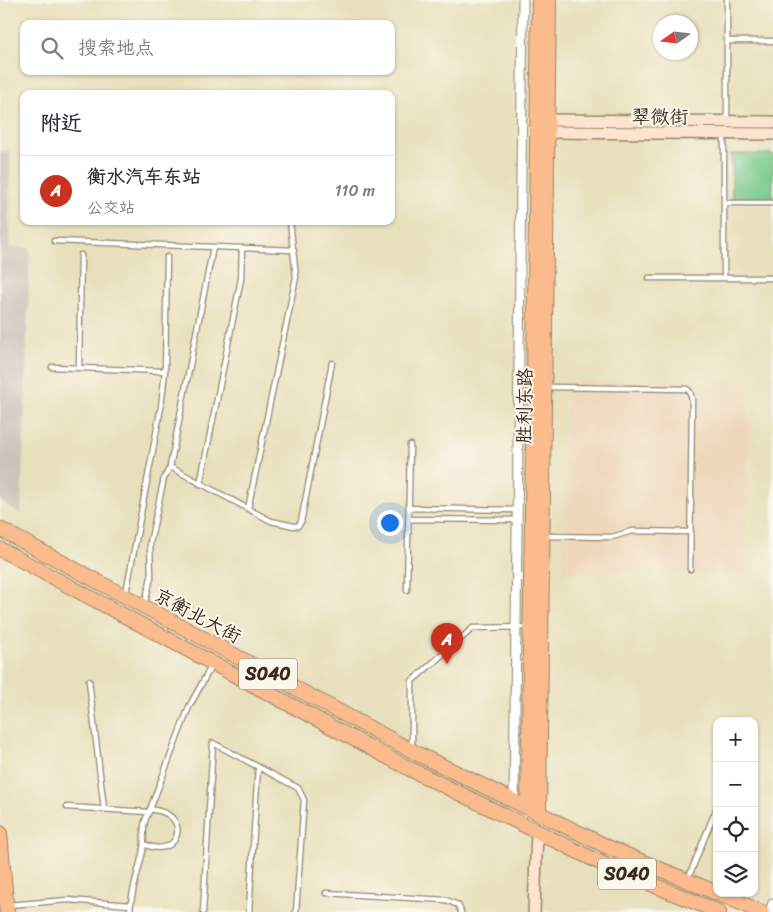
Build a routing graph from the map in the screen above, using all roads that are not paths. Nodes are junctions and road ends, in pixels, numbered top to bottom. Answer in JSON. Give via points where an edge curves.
{"nodes":[{"id":1,"x":523,"y":0,"type":"edge"},
{"id":2,"x":538,"y":0,"type":"edge"},
{"id":3,"x":549,"y":0,"type":"edge"},
{"id":4,"x":727,"y":0,"type":"edge"},
{"id":5,"x":727,"y":41,"type":"junction"},
{"id":6,"x":773,"y":41,"type":"edge"},
{"id":7,"x":727,"y":121,"type":"junction"},
{"id":8,"x":773,"y":122,"type":"edge"},
{"id":9,"x":547,"y":126,"type":"junction"},
{"id":10,"x":724,"y":134,"type":"junction"},
{"id":11,"x":773,"y":134,"type":"edge"},
{"id":12,"x":724,"y":203,"type":"junction"},
{"id":13,"x":773,"y":203,"type":"edge"},
{"id":14,"x":291,"y":225,"type":"edge"},
{"id":15,"x":54,"y":242,"type":"dead end"},
{"id":16,"x":213,"y":247,"type":"junction"},
{"id":17,"x":242,"y":248,"type":"junction"},
{"id":18,"x":294,"y":250,"type":"junction"},
{"id":19,"x":80,"y":255,"type":"dead end"},
{"id":20,"x":167,"y":257,"type":"dead end"},
{"id":21,"x":649,"y":278,"type":"dead end"},
{"id":22,"x":724,"y":278,"type":"junction"},
{"id":23,"x":773,"y":278,"type":"edge"},
{"id":24,"x":332,"y":363,"type":"dead end"},
{"id":25,"x":52,"y":367,"type":"dead end"},
{"id":26,"x":78,"y":368,"type":"junction"},
{"id":27,"x":165,"y":371,"type":"junction"},
{"id":28,"x":543,"y":386,"type":"junction"},
{"id":29,"x":410,"y":445,"type":"dead end"},
{"id":30,"x":170,"y":467,"type":"junction"},
{"id":31,"x":200,"y":484,"type":"junction"},
{"id":32,"x":409,"y":508,"type":"junction"},
{"id":33,"x":248,"y":509,"type":"junction"},
{"id":34,"x":517,"y":510,"type":"junction"},
{"id":35,"x":409,"y":519,"type":"junction"},
{"id":36,"x":517,"y":520,"type":"junction"},
{"id":37,"x":0,"y":530,"type":"edge"},
{"id":38,"x":691,"y":532,"type":"junction"},
{"id":39,"x":541,"y":536,"type":"junction"},
{"id":40,"x":0,"y":548,"type":"edge"},
{"id":41,"x":690,"y":569,"type":"dead end"},
{"id":42,"x":407,"y":590,"type":"dead end"},
{"id":43,"x":125,"y":597,"type":"junction"},
{"id":44,"x":144,"y":607,"type":"junction"},
{"id":45,"x":516,"y":628,"type":"junction"},
{"id":46,"x":530,"y":628,"type":"junction"},
{"id":47,"x":212,"y":663,"type":"junction"},
{"id":48,"x":89,"y":681,"type":"dead end"},
{"id":49,"x":412,"y":751,"type":"junction"},
{"id":50,"x":258,"y":767,"type":"junction"},
{"id":51,"x":514,"y":801,"type":"junction"},
{"id":52,"x":67,"y":807,"type":"dead end"},
{"id":53,"x":104,"y":809,"type":"junction"},
{"id":54,"x":149,"y":811,"type":"junction"},
{"id":55,"x":534,"y":811,"type":"junction"},
{"id":56,"x":713,"y":817,"type":"edge"},
{"id":57,"x":537,"y":831,"type":"junction"},
{"id":58,"x":0,"y":833,"type":"edge"},
{"id":59,"x":144,"y":844,"type":"junction"},
{"id":60,"x":687,"y":881,"type":"junction"},
{"id":61,"x":713,"y":891,"type":"edge"},
{"id":62,"x":326,"y":894,"type":"dead end"},
{"id":63,"x":726,"y":897,"type":"edge"},
{"id":64,"x":773,"y":903,"type":"edge"},
{"id":65,"x":130,"y":905,"type":"junction"},
{"id":66,"x":7,"y":908,"type":"edge"},
{"id":67,"x":130,"y":912,"type":"edge"},
{"id":68,"x":203,"y":912,"type":"edge"},
{"id":69,"x":249,"y":912,"type":"edge"},
{"id":70,"x":296,"y":912,"type":"edge"},
{"id":71,"x":461,"y":912,"type":"edge"},
{"id":72,"x":534,"y":912,"type":"edge"},
{"id":73,"x":719,"y":912,"type":"edge"},
{"id":74,"x":762,"y":912,"type":"edge"},
{"id":75,"x":770,"y":912,"type":"edge"}],
"edges":[{"from":1,"to":34,"type":"street"},
{"from":2,"to":46,"type":"main road","name":"胜利东路"},
{"from":3,"to":9,"type":"main road","name":"胜利东路"},
{"from":4,"to":5,"type":"lane"},
{"from":5,"to":6,"type":"lane"},
{"from":5,"to":7,"type":"lane"},
{"from":7,"to":8,"type":"street","name":"翠微街"},
{"from":7,"to":9,"type":"street","name":"翠微街"},
{"from":9,"to":10,"type":"street","name":"翠微街"},
{"from":9,"to":28,"type":"main road","name":"胜利东路"},
{"from":10,"to":11,"type":"street","name":"翠微街"},
{"from":10,"to":12,"type":"lane"},
{"from":12,"to":13,"type":"lane"},
{"from":12,"to":22,"type":"lane"},
{"from":14,"to":18,"type":"lane"},
{"from":15,"to":16,"type":"lane"},
{"from":16,"to":17,"type":"lane"},
{"from":16,"to":30,"type":"lane"},
{"from":17,"to":18,"type":"lane"},
{"from":17,"to":31,"type":"lane","via":[[241,278]]},
{"from":18,"to":33,"type":"lane","via":[[296,277]]},
{"from":19,"to":26,"type":"lane"},
{"from":20,"to":27,"type":"lane"},
{"from":21,"to":22,"type":"lane"},
{"from":22,"to":23,"type":"lane"},
{"from":24,"to":33,"type":"lane","via":[[301,522],[294,526],[270,521]]},
{"from":25,"to":26,"type":"lane"},
{"from":26,"to":27,"type":"lane"},
{"from":27,"to":43,"type":"lane"},
{"from":28,"to":38,"type":"lane","via":[[687,389],[692,400]]},
{"from":28,"to":39,"type":"main road","name":"胜利东路"},
{"from":29,"to":32,"type":"lane"},
{"from":30,"to":31,"type":"lane"},
{"from":30,"to":44,"type":"lane","via":[[164,478],[150,543],[151,577]]},
{"from":31,"to":33,"type":"lane"},
{"from":32,"to":34,"type":"lane"},
{"from":32,"to":35,"type":"lane"},
{"from":34,"to":36,"type":"street"},
{"from":35,"to":36,"type":"lane"},
{"from":35,"to":42,"type":"lane"},
{"from":36,"to":45,"type":"street"},
{"from":37,"to":43,"type":"main road","name":"京衡北大街","number":"S040"},
{"from":38,"to":39,"type":"lane","via":[[632,531],[612,537]]},
{"from":38,"to":41,"type":"lane"},
{"from":39,"to":55,"type":"main road","name":"胜利东路"},
{"from":40,"to":47,"type":"main road","name":"京衡北大街","number":"S040"},
{"from":43,"to":44,"type":"main road","name":"京衡北大街","number":"S040"},
{"from":44,"to":49,"type":"main road","name":"京衡北大街","number":"S040"},
{"from":45,"to":46,"type":"lane"},
{"from":45,"to":49,"type":"lane","via":[[473,628],[412,681]]},
{"from":45,"to":51,"type":"street"},
{"from":46,"to":55,"type":"main road","name":"胜利东路"},
{"from":47,"to":54,"type":"lane","via":[[190,707]]},
{"from":47,"to":57,"type":"main road","name":"京衡北大街","number":"S040","via":[[410,769]]},
{"from":48,"to":53,"type":"lane"},
{"from":49,"to":51,"type":"main road","name":"京衡北大街","number":"S040"},
{"from":50,"to":68,"type":"lane","via":[[213,743]]},
{"from":50,"to":69,"type":"lane"},
{"from":50,"to":70,"type":"lane","via":[[298,788],[304,800]]},
{"from":51,"to":55,"type":"main road","name":"京衡北大街","number":"S040"},
{"from":52,"to":53,"type":"lane"},
{"from":53,"to":54,"type":"lane"},
{"from":54,"to":59,"type":"lane","via":[[144,821]]},
{"from":54,"to":59,"type":"lane","via":[[167,813],[177,834],[172,844],[161,848]]},
{"from":55,"to":60,"type":"main road","number":"S040","via":[[612,850]]},
{"from":56,"to":60,"type":"lane"},
{"from":57,"to":72,"type":"street"},
{"from":57,"to":73,"type":"main road","number":"S040","via":[[605,865]]},
{"from":58,"to":66,"type":"main road"},
{"from":59,"to":65,"type":"lane"},
{"from":60,"to":61,"type":"main road","number":"S040"},
{"from":62,"to":71,"type":"lane","via":[[446,900],[458,905]]},
{"from":63,"to":74,"type":"main road","number":"S040"},
{"from":64,"to":75,"type":"street"},
{"from":65,"to":66,"type":"lane","via":[[68,900]]},
{"from":65,"to":67,"type":"lane"}]}
